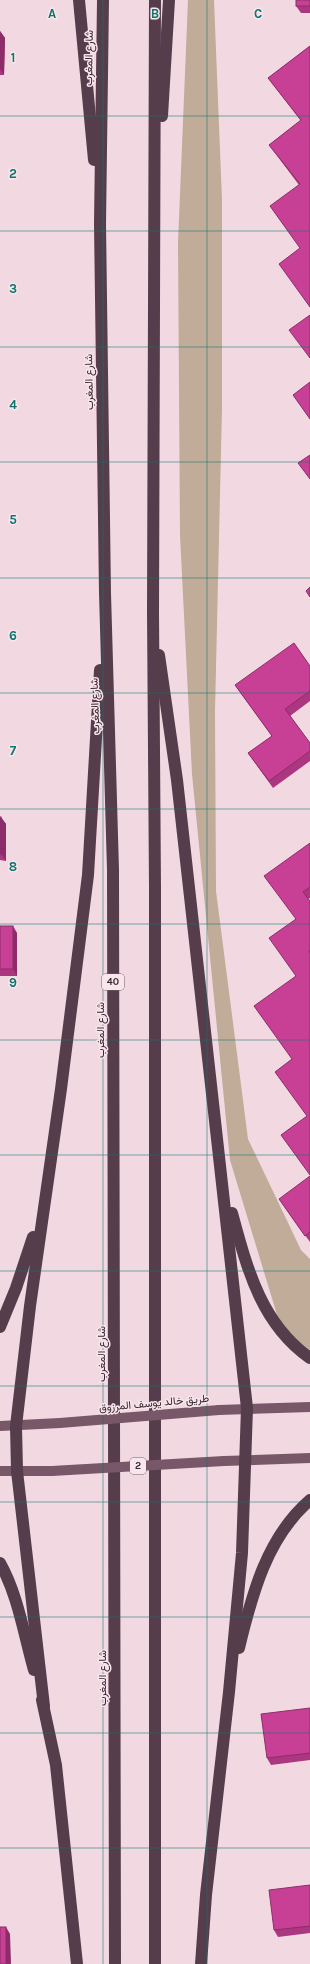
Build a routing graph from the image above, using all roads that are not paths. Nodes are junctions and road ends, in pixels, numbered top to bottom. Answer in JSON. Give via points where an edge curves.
{"nodes":[{"id":1,"x":79,"y":0,"type":"edge"},
{"id":2,"x":103,"y":0,"type":"edge"},
{"id":3,"x":154,"y":0,"type":"edge"},
{"id":4,"x":170,"y":0,"type":"edge"},
{"id":5,"x":100,"y":224,"type":"junction"},
{"id":6,"x":154,"y":227,"type":"junction"},
{"id":7,"x":105,"y":593,"type":"junction"},
{"id":8,"x":153,"y":612,"type":"junction"},
{"id":9,"x":222,"y":1178,"type":"junction"},
{"id":10,"x":43,"y":1207,"type":"junction"},
{"id":11,"x":0,"y":1327,"type":"edge"},
{"id":12,"x":310,"y":1358,"type":"edge"},
{"id":13,"x":310,"y":1407,"type":"edge"},
{"id":14,"x":247,"y":1408,"type":"junction"},
{"id":15,"x":0,"y":1426,"type":"edge"},
{"id":16,"x":16,"y":1426,"type":"junction"},
{"id":17,"x":310,"y":1458,"type":"edge"},
{"id":18,"x":246,"y":1461,"type":"junction"},
{"id":19,"x":0,"y":1471,"type":"edge"},
{"id":20,"x":17,"y":1471,"type":"junction"},
{"id":21,"x":310,"y":1500,"type":"edge"},
{"id":22,"x":0,"y":1563,"type":"edge"},
{"id":23,"x":229,"y":1692,"type":"junction"},
{"id":24,"x":44,"y":1706,"type":"junction"},
{"id":25,"x":77,"y":1964,"type":"edge"},
{"id":26,"x":115,"y":1964,"type":"edge"},
{"id":27,"x":155,"y":1964,"type":"edge"},
{"id":28,"x":201,"y":1964,"type":"edge"}],
"edges":[{"from":1,"to":5,"type":"highway"},
{"from":2,"to":5,"type":"highway","name":"شارع المغرب","number":"40"},
{"from":3,"to":6,"type":"highway"},
{"from":4,"to":6,"type":"highway"},
{"from":5,"to":7,"type":"highway","name":"شارع المغرب","number":"40"},
{"from":6,"to":8,"type":"highway"},
{"from":7,"to":10,"type":"highway","via":[[88,875]]},
{"from":7,"to":26,"type":"highway","name":"شارع المغرب","number":"40","via":[[113,870]]},
{"from":8,"to":9,"type":"highway","via":[[177,780]]},
{"from":8,"to":27,"type":"highway"},
{"from":9,"to":12,"type":"highway","via":[[242,1250],[261,1302],[290,1342]]},
{"from":9,"to":14,"type":"highway"},
{"from":10,"to":11,"type":"highway"},
{"from":10,"to":16,"type":"highway"},
{"from":13,"to":14,"type":"main road","name":"طريق خالد يوسف المرزوق"},
{"from":14,"to":16,"type":"main road","name":"طريق خالد يوسف المرزوق","bridge":true},
{"from":14,"to":18,"type":"highway"},
{"from":15,"to":16,"type":"main road","name":"طريق خالد يوسف المرزوق"},
{"from":16,"to":20,"type":"highway"},
{"from":17,"to":18,"type":"main road","number":"2"},
{"from":18,"to":20,"type":"main road","number":"2","bridge":true},
{"from":18,"to":23,"type":"highway","via":[[242,1553]]},
{"from":19,"to":20,"type":"main road","number":"2"},
{"from":20,"to":24,"type":"highway"},
{"from":21,"to":23,"type":"highway","via":[[286,1526],[270,1551],[252,1600]]},
{"from":22,"to":24,"type":"highway","via":[[13,1593]]},
{"from":23,"to":28,"type":"highway","via":[[206,1894]]},
{"from":24,"to":25,"type":"highway","via":[[56,1765]]}]}
